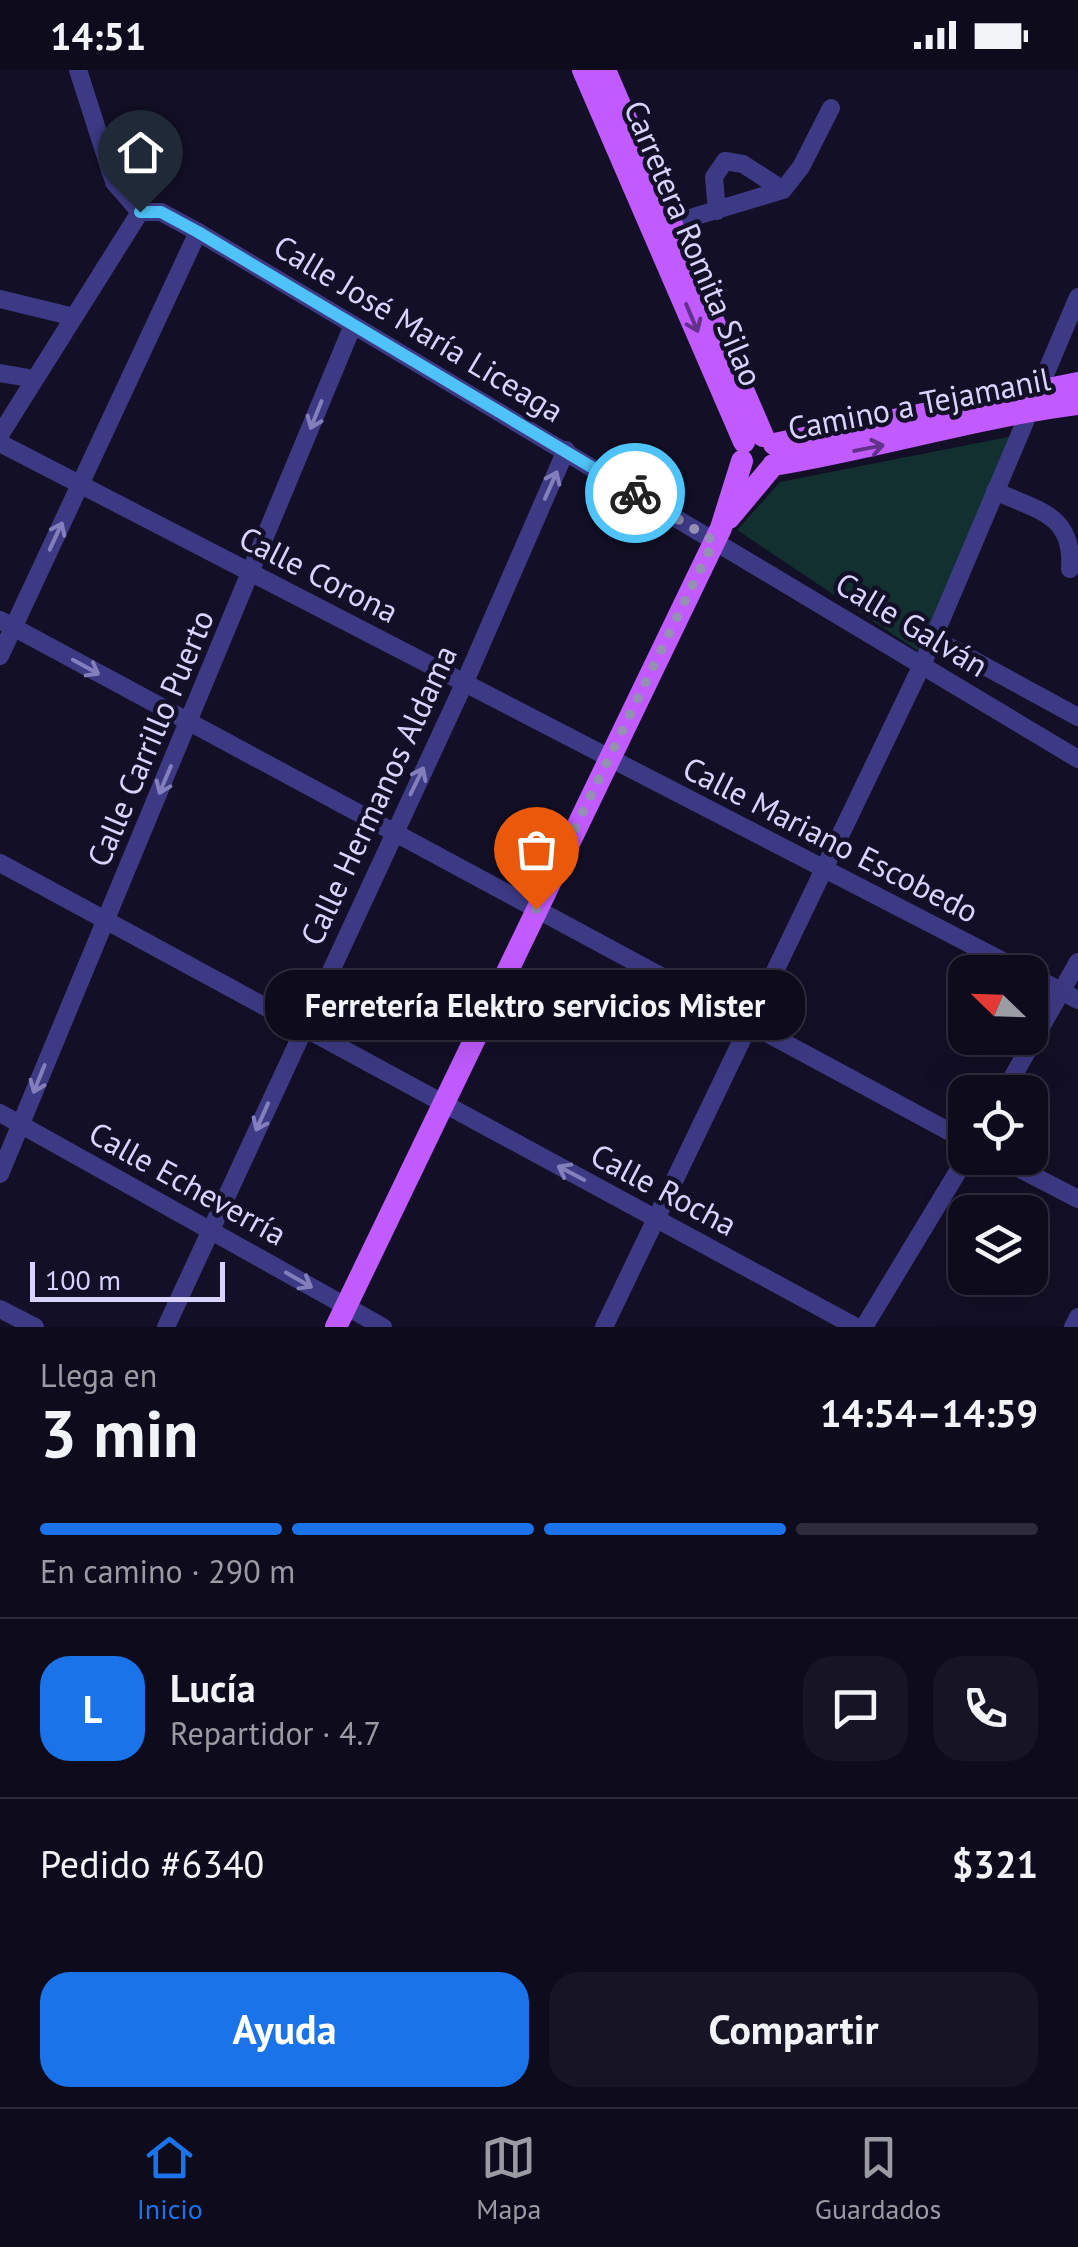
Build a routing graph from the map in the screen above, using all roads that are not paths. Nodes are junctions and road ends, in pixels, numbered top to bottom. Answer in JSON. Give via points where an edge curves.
{"nodes":[{"id":1,"x":78,"y":70,"type":"edge"},
{"id":2,"x":583,"y":70,"type":"edge"},
{"id":3,"x":604,"y":70,"type":"edge"},
{"id":4,"x":830,"y":108,"type":"dead end"},
{"id":5,"x":782,"y":190,"type":"junction"},
{"id":6,"x":718,"y":211,"type":"junction"},
{"id":7,"x":140,"y":212,"type":"junction"},
{"id":8,"x":664,"y":226,"type":"junction"},
{"id":9,"x":198,"y":232,"type":"junction"},
{"id":10,"x":1078,"y":297,"type":"edge"},
{"id":11,"x":0,"y":298,"type":"edge"},
{"id":12,"x":74,"y":317,"type":"junction"},
{"id":13,"x":353,"y":325,"type":"junction"},
{"id":14,"x":0,"y":372,"type":"edge"},
{"id":15,"x":34,"y":379,"type":"junction"},
{"id":16,"x":1078,"y":383,"type":"edge"},
{"id":17,"x":1040,"y":388,"type":"junction"},
{"id":18,"x":1078,"y":404,"type":"edge"},
{"id":19,"x":1030,"y":410,"type":"junction"},
{"id":20,"x":0,"y":435,"type":"edge"},
{"id":21,"x":0,"y":444,"type":"edge"},
{"id":22,"x":566,"y":450,"type":"junction"},
{"id":23,"x":761,"y":453,"type":"junction"},
{"id":24,"x":80,"y":484,"type":"junction"},
{"id":25,"x":996,"y":492,"type":"junction"},
{"id":26,"x":717,"y":535,"type":"junction"},
{"id":27,"x":1070,"y":570,"type":"dead end"},
{"id":28,"x":252,"y":573,"type":"junction"},
{"id":29,"x":7,"y":624,"type":"edge"},
{"id":30,"x":933,"y":638,"type":"junction"},
{"id":31,"x":0,"y":656,"type":"edge"},
{"id":32,"x":922,"y":665,"type":"junction"},
{"id":33,"x":464,"y":684,"type":"junction"},
{"id":34,"x":1078,"y":717,"type":"edge"},
{"id":35,"x":189,"y":723,"type":"junction"},
{"id":36,"x":610,"y":758,"type":"junction"},
{"id":37,"x":1078,"y":760,"type":"edge"},
{"id":38,"x":393,"y":832,"type":"junction"},
{"id":39,"x":0,"y":863,"type":"edge"},
{"id":40,"x":823,"y":870,"type":"junction"},
{"id":41,"x":536,"y":909,"type":"junction"},
{"id":42,"x":104,"y":922,"type":"junction"},
{"id":43,"x":990,"y":955,"type":"edge"},
{"id":44,"x":1078,"y":962,"type":"edge"},
{"id":45,"x":1070,"y":996,"type":"edge"},
{"id":46,"x":750,"y":1021,"type":"junction"},
{"id":47,"x":302,"y":1028,"type":"junction"},
{"id":48,"x":1016,"y":1075,"type":"edge"},
{"id":49,"x":444,"y":1104,"type":"junction"},
{"id":50,"x":0,"y":1113,"type":"edge"},
{"id":51,"x":20,"y":1124,"type":"junction"},
{"id":52,"x":948,"y":1131,"type":"edge"},
{"id":53,"x":0,"y":1174,"type":"edge"},
{"id":54,"x":956,"y":1175,"type":"edge"},
{"id":55,"x":1033,"y":1175,"type":"edge"},
{"id":56,"x":1078,"y":1198,"type":"edge"},
{"id":57,"x":657,"y":1219,"type":"junction"},
{"id":58,"x":211,"y":1228,"type":"junction"},
{"id":59,"x":0,"y":1310,"type":"edge"},
{"id":60,"x":1078,"y":1316,"type":"edge"},
{"id":61,"x":341,"y":1317,"type":"edge"},
{"id":62,"x":35,"y":1327,"type":"edge"},
{"id":63,"x":166,"y":1327,"type":"edge"},
{"id":64,"x":382,"y":1327,"type":"edge"},
{"id":65,"x":604,"y":1327,"type":"edge"},
{"id":66,"x":856,"y":1327,"type":"edge"},
{"id":67,"x":864,"y":1327,"type":"edge"},
{"id":68,"x":1073,"y":1327,"type":"edge"}],
"edges":[{"from":1,"to":7,"type":"street","via":[[114,182]]},
{"from":2,"to":8,"type":"main road","name":"Carretera Romita Silao"},
{"from":3,"to":8,"type":"main road","name":"Carretera Romita Silao"},
{"from":4,"to":5,"type":"street"},
{"from":5,"to":6,"type":"street"},
{"from":5,"to":6,"type":"street","via":[[743,164],[725,162],[714,178]]},
{"from":6,"to":8,"type":"street"},
{"from":7,"to":9,"type":"street","name":"Calle José María Liceaga","via":[[161,212]]},
{"from":7,"to":12,"type":"street"},
{"from":8,"to":23,"type":"main road","name":"Carretera Romita Silao"},
{"from":9,"to":13,"type":"street","name":"Calle José María Liceaga"},
{"from":9,"to":24,"type":"street"},
{"from":10,"to":17,"type":"street"},
{"from":11,"to":12,"type":"street"},
{"from":12,"to":15,"type":"street"},
{"from":13,"to":22,"type":"street","name":"Calle José María Liceaga"},
{"from":13,"to":28,"type":"street","name":"Calle Carrillo Puerto","one_way":true},
{"from":14,"to":15,"type":"street"},
{"from":15,"to":20,"type":"street"},
{"from":16,"to":17,"type":"main road","name":"Camino a Tejamanil"},
{"from":17,"to":19,"type":"street"},
{"from":17,"to":23,"type":"main road","name":"Camino a Tejamanil"},
{"from":18,"to":19,"type":"main road","name":"Camino a Tejamanil"},
{"from":23,"to":19,"type":"main road","name":"Camino a Tejamanil","one_way":true,"via":[[905,441]]},
{"from":19,"to":25,"type":"street"},
{"from":21,"to":24,"type":"street","name":"Calle Corona"},
{"from":22,"to":26,"type":"street","name":"Calle José María Liceaga"},
{"from":33,"to":22,"type":"street","name":"Calle Hermanos Aldama","one_way":true},
{"from":23,"to":26,"type":"main road"},
{"from":24,"to":28,"type":"street","name":"Calle Corona"},
{"from":29,"to":24,"type":"street","one_way":true},
{"from":25,"to":27,"type":"street","via":[[1062,524],[1072,543]]},
{"from":25,"to":30,"type":"street"},
{"from":26,"to":32,"type":"street","name":"Calle Galván"},
{"from":26,"to":36,"type":"main road"},
{"from":28,"to":33,"type":"street","name":"Calle Corona"},
{"from":28,"to":35,"type":"street","name":"Calle Carrillo Puerto"},
{"from":29,"to":31,"type":"street"},
{"from":29,"to":35,"type":"street","one_way":true},
{"from":30,"to":32,"type":"street"},
{"from":30,"to":34,"type":"street"},
{"from":32,"to":37,"type":"street","name":"Calle Galván"},
{"from":32,"to":40,"type":"street"},
{"from":33,"to":36,"type":"street","name":"Calle Corona"},
{"from":38,"to":33,"type":"street","name":"Calle Hermanos Aldama","one_way":true},
{"from":35,"to":38,"type":"street"},
{"from":35,"to":42,"type":"street","name":"Calle Carrillo Puerto","one_way":true},
{"from":36,"to":40,"type":"street","name":"Calle Mariano Escobedo"},
{"from":36,"to":41,"type":"main road"},
{"from":38,"to":41,"type":"street"},
{"from":38,"to":47,"type":"street","name":"Calle Hermanos Aldama"},
{"from":39,"to":42,"type":"street","name":"Calle Rocha"},
{"from":40,"to":43,"type":"street","name":"Calle Mariano Escobedo"},
{"from":40,"to":46,"type":"street"},
{"from":41,"to":46,"type":"street"},
{"from":41,"to":49,"type":"main road"},
{"from":42,"to":47,"type":"street","name":"Calle Rocha"},
{"from":42,"to":51,"type":"street","name":"Calle Carrillo Puerto","one_way":true},
{"from":44,"to":45,"type":"street"},
{"from":45,"to":48,"type":"street"},
{"from":46,"to":52,"type":"street"},
{"from":46,"to":57,"type":"street"},
{"from":47,"to":49,"type":"street","name":"Calle Rocha"},
{"from":47,"to":58,"type":"street","name":"Calle Hermanos Aldama","one_way":true},
{"from":57,"to":49,"type":"street","name":"Calle Rocha","one_way":true},
{"from":49,"to":61,"type":"main road"},
{"from":50,"to":51,"type":"street","name":"Calle Echeverría"},
{"from":51,"to":53,"type":"street","name":"Calle Carrillo Puerto"},
{"from":51,"to":58,"type":"street","name":"Calle Echeverría"},
{"from":54,"to":67,"type":"street"},
{"from":55,"to":56,"type":"street"},
{"from":57,"to":65,"type":"street"},
{"from":57,"to":66,"type":"street","name":"Calle Rocha"},
{"from":58,"to":61,"type":"street","name":"Calle Echeverría","one_way":true},
{"from":58,"to":63,"type":"street","name":"Calle Hermanos Aldama"},
{"from":59,"to":62,"type":"street"},
{"from":60,"to":68,"type":"street"},
{"from":61,"to":64,"type":"street","name":"Calle Echeverría"}]}
